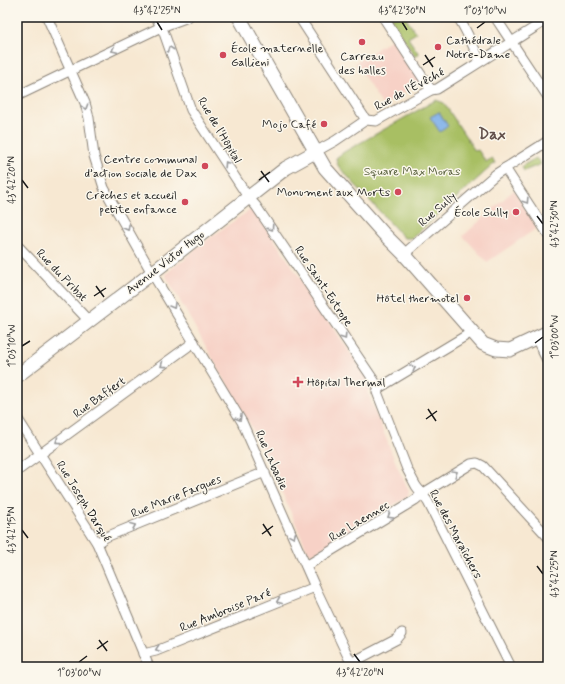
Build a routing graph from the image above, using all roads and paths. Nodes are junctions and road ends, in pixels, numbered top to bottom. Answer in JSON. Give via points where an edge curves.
{"nodes":[{"id":1,"x":47,"y":17,"type":"edge"},
{"id":2,"x":156,"y":17,"type":"edge"},
{"id":3,"x":188,"y":17,"type":"edge"},
{"id":4,"x":239,"y":17,"type":"edge"},
{"id":5,"x":299,"y":17,"type":"edge"},
{"id":6,"x":383,"y":17,"type":"edge"},
{"id":7,"x":458,"y":17,"type":"edge"},
{"id":8,"x":494,"y":17,"type":"edge"},
{"id":9,"x":548,"y":19,"type":"edge"},
{"id":10,"x":162,"y":27,"type":"junction"},
{"id":11,"x":512,"y":41,"type":"junction"},
{"id":12,"x":480,"y":61,"type":"junction"},
{"id":13,"x":70,"y":71,"type":"junction"},
{"id":14,"x":431,"y":90,"type":"junction"},
{"id":15,"x":17,"y":96,"type":"edge"},
{"id":16,"x":548,"y":97,"type":"edge"},
{"id":17,"x":366,"y":120,"type":"junction"},
{"id":18,"x":548,"y":141,"type":"edge"},
{"id":19,"x":315,"y":152,"type":"junction"},
{"id":20,"x":505,"y":168,"type":"junction"},
{"id":21,"x":248,"y":197,"type":"junction"},
{"id":22,"x":548,"y":234,"type":"edge"},
{"id":23,"x":17,"y":245,"type":"edge"},
{"id":24,"x":404,"y":254,"type":"junction"},
{"id":25,"x":152,"y":273,"type":"junction"},
{"id":26,"x":89,"y":321,"type":"junction"},
{"id":27,"x":472,"y":332,"type":"junction"},
{"id":28,"x":548,"y":332,"type":"edge"},
{"id":29,"x":536,"y":338,"type":"junction"},
{"id":30,"x":194,"y":342,"type":"junction"},
{"id":31,"x":548,"y":362,"type":"edge"},
{"id":32,"x":17,"y":376,"type":"edge"},
{"id":33,"x":379,"y":388,"type":"junction"},
{"id":34,"x":17,"y":418,"type":"edge"},
{"id":35,"x":41,"y":454,"type":"junction"},
{"id":36,"x":17,"y":471,"type":"edge"},
{"id":37,"x":265,"y":472,"type":"junction"},
{"id":38,"x":422,"y":494,"type":"junction"},
{"id":39,"x":548,"y":537,"type":"edge"},
{"id":40,"x":97,"y":542,"type":"junction"},
{"id":41,"x":306,"y":566,"type":"junction"},
{"id":42,"x":315,"y":587,"type":"junction"},
{"id":43,"x":402,"y":633,"type":"dead end"},
{"id":44,"x":143,"y":654,"type":"junction"},
{"id":45,"x":352,"y":665,"type":"edge"},
{"id":46,"x":149,"y":667,"type":"edge"},
{"id":47,"x":511,"y":667,"type":"edge"}],
"edges":[{"from":1,"to":13,"type":"street","name":"Rue Labadie"},
{"from":2,"to":10,"type":"street","name":"Rue de l'Hôpital"},
{"from":3,"to":10,"type":"street"},
{"from":4,"to":19,"type":"main road"},
{"from":5,"to":17,"type":"street"},
{"from":6,"to":14,"type":"street"},
{"from":7,"to":12,"type":"street"},
{"from":8,"to":11,"type":"street"},
{"from":9,"to":11,"type":"street","name":"Rue de l'Évêché"},
{"from":10,"to":13,"type":"street","one_way":true},
{"from":21,"to":10,"type":"street","name":"Rue de l'Hôpital","one_way":true,"via":[[191,110]]},
{"from":11,"to":12,"type":"street","name":"Rue de l'Évêché"},
{"from":11,"to":16,"type":"street"},
{"from":12,"to":14,"type":"street","name":"Rue de l'Évêché","via":[[437,89]]},
{"from":13,"to":15,"type":"street"},
{"from":13,"to":25,"type":"street","name":"Rue Labadie","one_way":true,"via":[[85,103],[94,156],[104,188]]},
{"from":14,"to":17,"type":"street","name":"Rue de l'Évêché","via":[[376,121]]},
{"from":17,"to":19,"type":"street","name":"Rue de l'Évêché"},
{"from":18,"to":20,"type":"street","name":"Rue Sully"},
{"from":19,"to":21,"type":"main road","name":"Avenue Victor Hugo","via":[[290,165]]},
{"from":19,"to":24,"type":"main road","via":[[325,168]]},
{"from":20,"to":22,"type":"street","one_way":true},
{"from":20,"to":24,"type":"street","name":"Rue Sully"},
{"from":21,"to":25,"type":"main road","name":"Avenue Victor Hugo"},
{"from":21,"to":33,"type":"street","name":"Rue Saint-Eutrope","one_way":true},
{"from":23,"to":26,"type":"street","name":"Rue du Pribat"},
{"from":24,"to":27,"type":"main road"},
{"from":25,"to":26,"type":"main road","name":"Avenue Victor Hugo"},
{"from":25,"to":30,"type":"street","name":"Rue Labadie","one_way":true},
{"from":26,"to":32,"type":"main road","name":"Avenue Victor Hugo"},
{"from":27,"to":29,"type":"main road","via":[[483,344],[496,349],[510,350]]},
{"from":33,"to":27,"type":"street","one_way":true},
{"from":28,"to":29,"type":"main road"},
{"from":29,"to":31,"type":"street"},
{"from":30,"to":35,"type":"street","name":"Rue Baffert","one_way":true},
{"from":30,"to":37,"type":"street","name":"Rue Labadie","one_way":true,"via":[[242,422]]},
{"from":33,"to":38,"type":"street","name":"Rue des Maraîchers","via":[[377,392],[396,444]]},
{"from":34,"to":35,"type":"street","name":"Rue Joseph Darqué"},
{"from":35,"to":36,"type":"street","name":"Rue Baffert"},
{"from":35,"to":40,"type":"street","name":"Rue Joseph Darqué"},
{"from":40,"to":37,"type":"street","name":"Rue Marie Fargues","one_way":true},
{"from":37,"to":41,"type":"street","name":"Rue Labadie","one_way":true},
{"from":38,"to":39,"type":"street","name":"Rue Laennec","one_way":true,"via":[[471,464],[478,463]]},
{"from":38,"to":41,"type":"street","name":"Rue Laennec","one_way":true},
{"from":38,"to":47,"type":"street","name":"Rue des Maraîchers"},
{"from":40,"to":44,"type":"street","name":"Rue Joseph Darqué"},
{"from":41,"to":42,"type":"street","name":"Rue Labadie"},
{"from":42,"to":44,"type":"street","name":"Rue Ambroise Paré","one_way":true},
{"from":42,"to":45,"type":"street","name":"Rue Labadie"},
{"from":43,"to":45,"type":"street","via":[[397,639]]},
{"from":44,"to":46,"type":"street","name":"Rue Joseph Darqué"}]}
